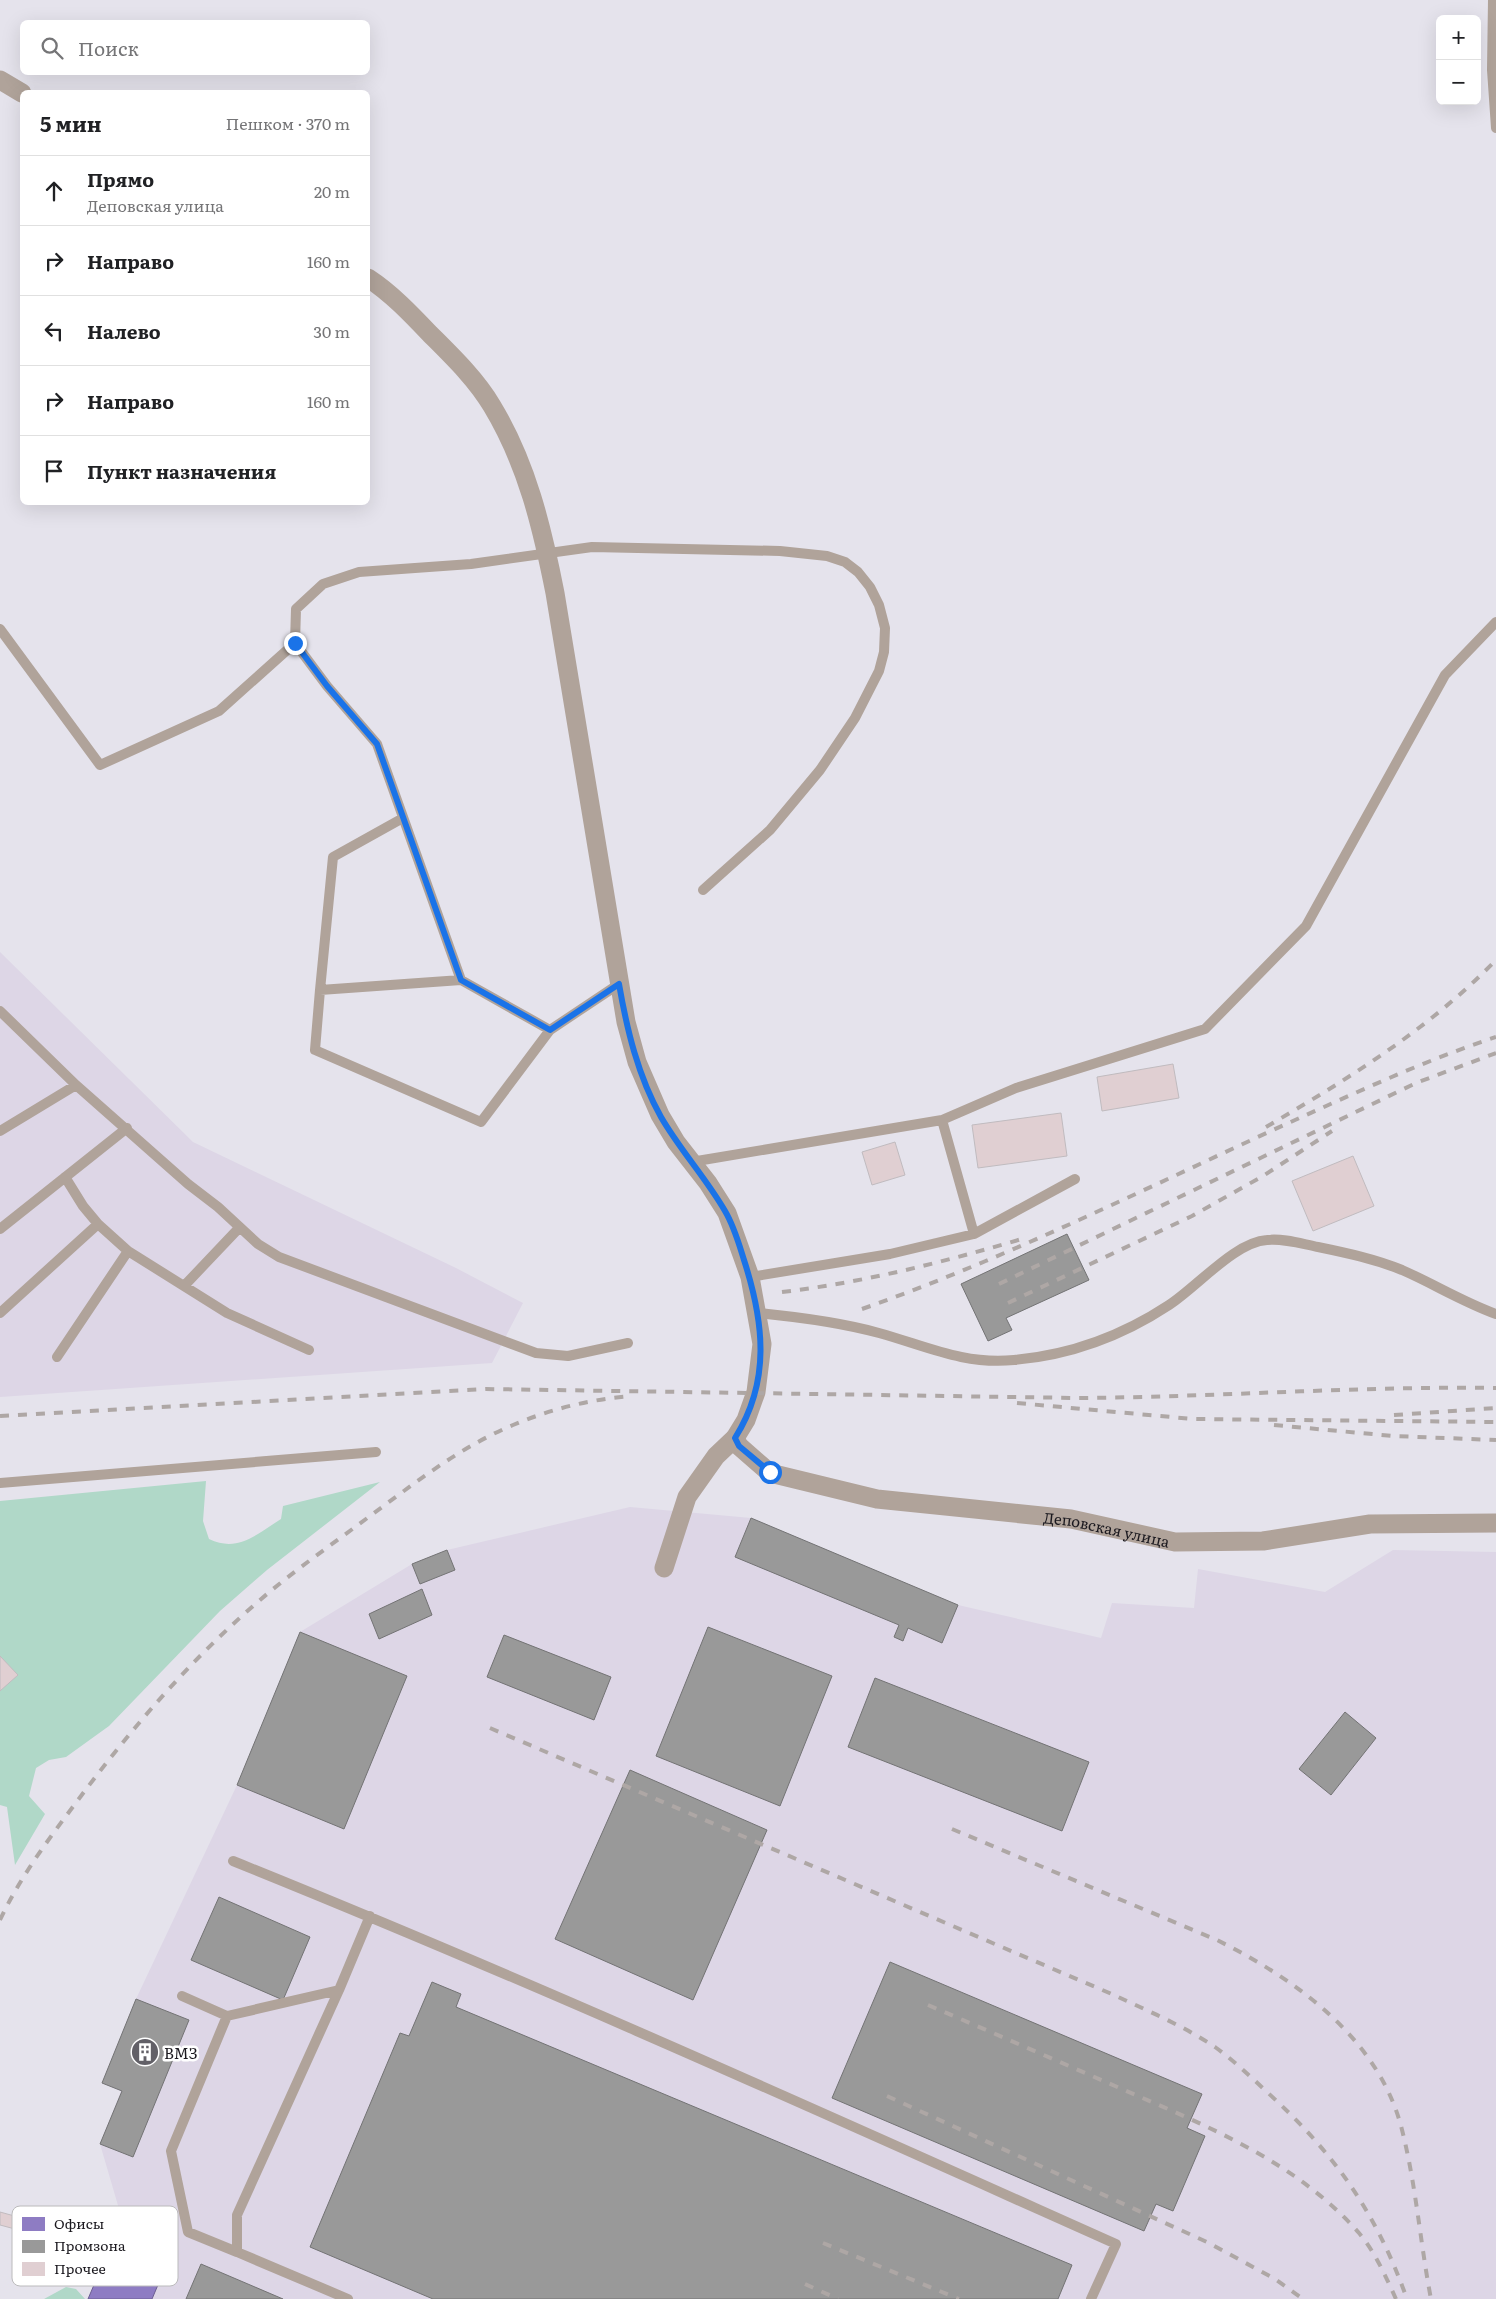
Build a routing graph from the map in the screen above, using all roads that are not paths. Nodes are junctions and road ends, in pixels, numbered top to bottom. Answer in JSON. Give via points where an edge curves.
{"nodes":[{"id":1,"x":1493,"y":0,"type":"edge"},
{"id":2,"x":0,"y":80,"type":"edge"},
{"id":3,"x":20,"y":92,"type":"edge"},
{"id":4,"x":1496,"y":128,"type":"edge"},
{"id":5,"x":370,"y":280,"type":"edge"},
{"id":6,"x":548,"y":553,"type":"junction"},
{"id":7,"x":1496,"y":622,"type":"edge"},
{"id":8,"x":0,"y":629,"type":"edge"},
{"id":9,"x":295,"y":643,"type":"junction"},
{"id":10,"x":403,"y":818,"type":"junction"},
{"id":11,"x":703,"y":890,"type":"dead end"},
{"id":12,"x":461,"y":980,"type":"junction"},
{"id":13,"x":619,"y":984,"type":"junction"},
{"id":14,"x":320,"y":990,"type":"junction"},
{"id":15,"x":0,"y":1011,"type":"edge"},
{"id":16,"x":550,"y":1030,"type":"junction"},
{"id":17,"x":76,"y":1085,"type":"junction"},
{"id":18,"x":942,"y":1120,"type":"junction"},
{"id":19,"x":127,"y":1128,"type":"junction"},
{"id":20,"x":0,"y":1131,"type":"edge"},
{"id":21,"x":691,"y":1162,"type":"junction"},
{"id":22,"x":65,"y":1177,"type":"junction"},
{"id":23,"x":1075,"y":1179,"type":"dead end"},
{"id":24,"x":98,"y":1224,"type":"junction"},
{"id":25,"x":238,"y":1228,"type":"junction"},
{"id":26,"x":0,"y":1229,"type":"edge"},
{"id":27,"x":974,"y":1234,"type":"junction"},
{"id":28,"x":128,"y":1252,"type":"junction"},
{"id":29,"x":750,"y":1277,"type":"junction"},
{"id":30,"x":184,"y":1286,"type":"junction"},
{"id":31,"x":0,"y":1313,"type":"edge"},
{"id":32,"x":758,"y":1313,"type":"junction"},
{"id":33,"x":1496,"y":1314,"type":"edge"},
{"id":34,"x":628,"y":1343,"type":"dead end"},
{"id":35,"x":309,"y":1350,"type":"dead end"},
{"id":36,"x":57,"y":1357,"type":"dead end"},
{"id":37,"x":735,"y":1438,"type":"junction"},
{"id":38,"x":376,"y":1452,"type":"dead end"},
{"id":39,"x":0,"y":1483,"type":"edge"},
{"id":40,"x":1496,"y":1523,"type":"edge"},
{"id":41,"x":664,"y":1568,"type":"dead end"},
{"id":42,"x":233,"y":1861,"type":"dead end"},
{"id":43,"x":370,"y":1916,"type":"junction"},
{"id":44,"x":339,"y":1990,"type":"junction"},
{"id":45,"x":182,"y":1996,"type":"dead end"},
{"id":46,"x":227,"y":2016,"type":"junction"},
{"id":47,"x":237,"y":2252,"type":"junction"},
{"id":48,"x":348,"y":2299,"type":"edge"},
{"id":49,"x":1092,"y":2299,"type":"edge"}],
"edges":[{"from":1,"to":4,"type":"lane","via":[[1492,70]]},
{"from":2,"to":3,"type":"street"},
{"from":5,"to":6,"type":"street","via":[[408,311],[469,375],[492,405],[527,478]]},
{"from":6,"to":9,"type":"lane","via":[[471,564],[359,572],[323,584],[296,609]]},
{"from":6,"to":11,"type":"lane","via":[[592,547],[808,553],[845,562],[870,587],[885,628],[884,652],[879,671],[855,718],[782,818]]},
{"from":6,"to":13,"type":"street"},
{"from":7,"to":18,"type":"lane","via":[[1445,675],[1306,926],[1205,1028],[1016,1088]]},
{"from":8,"to":9,"type":"lane","via":[[100,765],[219,711]]},
{"from":9,"to":10,"type":"lane","via":[[377,744]]},
{"from":10,"to":12,"type":"lane"},
{"from":10,"to":14,"type":"lane","via":[[333,856]]},
{"from":12,"to":14,"type":"lane"},
{"from":12,"to":16,"type":"lane"},
{"from":13,"to":16,"type":"lane"},
{"from":13,"to":21,"type":"street","via":[[637,1062],[660,1115]]},
{"from":14,"to":16,"type":"lane","via":[[315,1050],[481,1122]]},
{"from":15,"to":17,"type":"lane"},
{"from":17,"to":19,"type":"lane"},
{"from":17,"to":20,"type":"lane"},
{"from":18,"to":21,"type":"lane"},
{"from":18,"to":27,"type":"lane"},
{"from":19,"to":22,"type":"lane"},
{"from":19,"to":25,"type":"lane"},
{"from":21,"to":29,"type":"street","via":[[727,1213]]},
{"from":22,"to":24,"type":"lane"},
{"from":22,"to":26,"type":"lane"},
{"from":23,"to":27,"type":"lane"},
{"from":24,"to":28,"type":"lane"},
{"from":24,"to":31,"type":"lane"},
{"from":25,"to":30,"type":"lane"},
{"from":25,"to":34,"type":"lane","via":[[272,1253],[302,1268],[536,1353],[568,1356]]},
{"from":27,"to":29,"type":"lane","via":[[890,1254]]},
{"from":28,"to":30,"type":"lane"},
{"from":28,"to":36,"type":"lane"},
{"from":29,"to":32,"type":"street"},
{"from":30,"to":35,"type":"lane","via":[[228,1313]]},
{"from":32,"to":33,"type":"lane","via":[[837,1323],[960,1358],[983,1361],[1048,1356],[1107,1339],[1139,1324],[1202,1281],[1237,1250],[1268,1240],[1366,1257]]},
{"from":32,"to":37,"type":"street","via":[[762,1344],[760,1372],[746,1420]]},
{"from":37,"to":40,"type":"street","name":"Деповская улица","via":[[739,1446],[770,1472],[868,1497],[1072,1519],[1175,1542],[1264,1541],[1370,1524]]},
{"from":37,"to":41,"type":"street","via":[[716,1456],[687,1497]]},
{"from":38,"to":39,"type":"lane"},
{"from":42,"to":43,"type":"lane"},
{"from":43,"to":44,"type":"lane"},
{"from":43,"to":49,"type":"lane","via":[[716,2065],[1116,2244]]},
{"from":44,"to":46,"type":"lane"},
{"from":44,"to":47,"type":"lane","via":[[237,2215]]},
{"from":45,"to":46,"type":"lane"},
{"from":46,"to":47,"type":"lane","via":[[170,2151],[188,2232]]},
{"from":47,"to":48,"type":"lane"}]}
